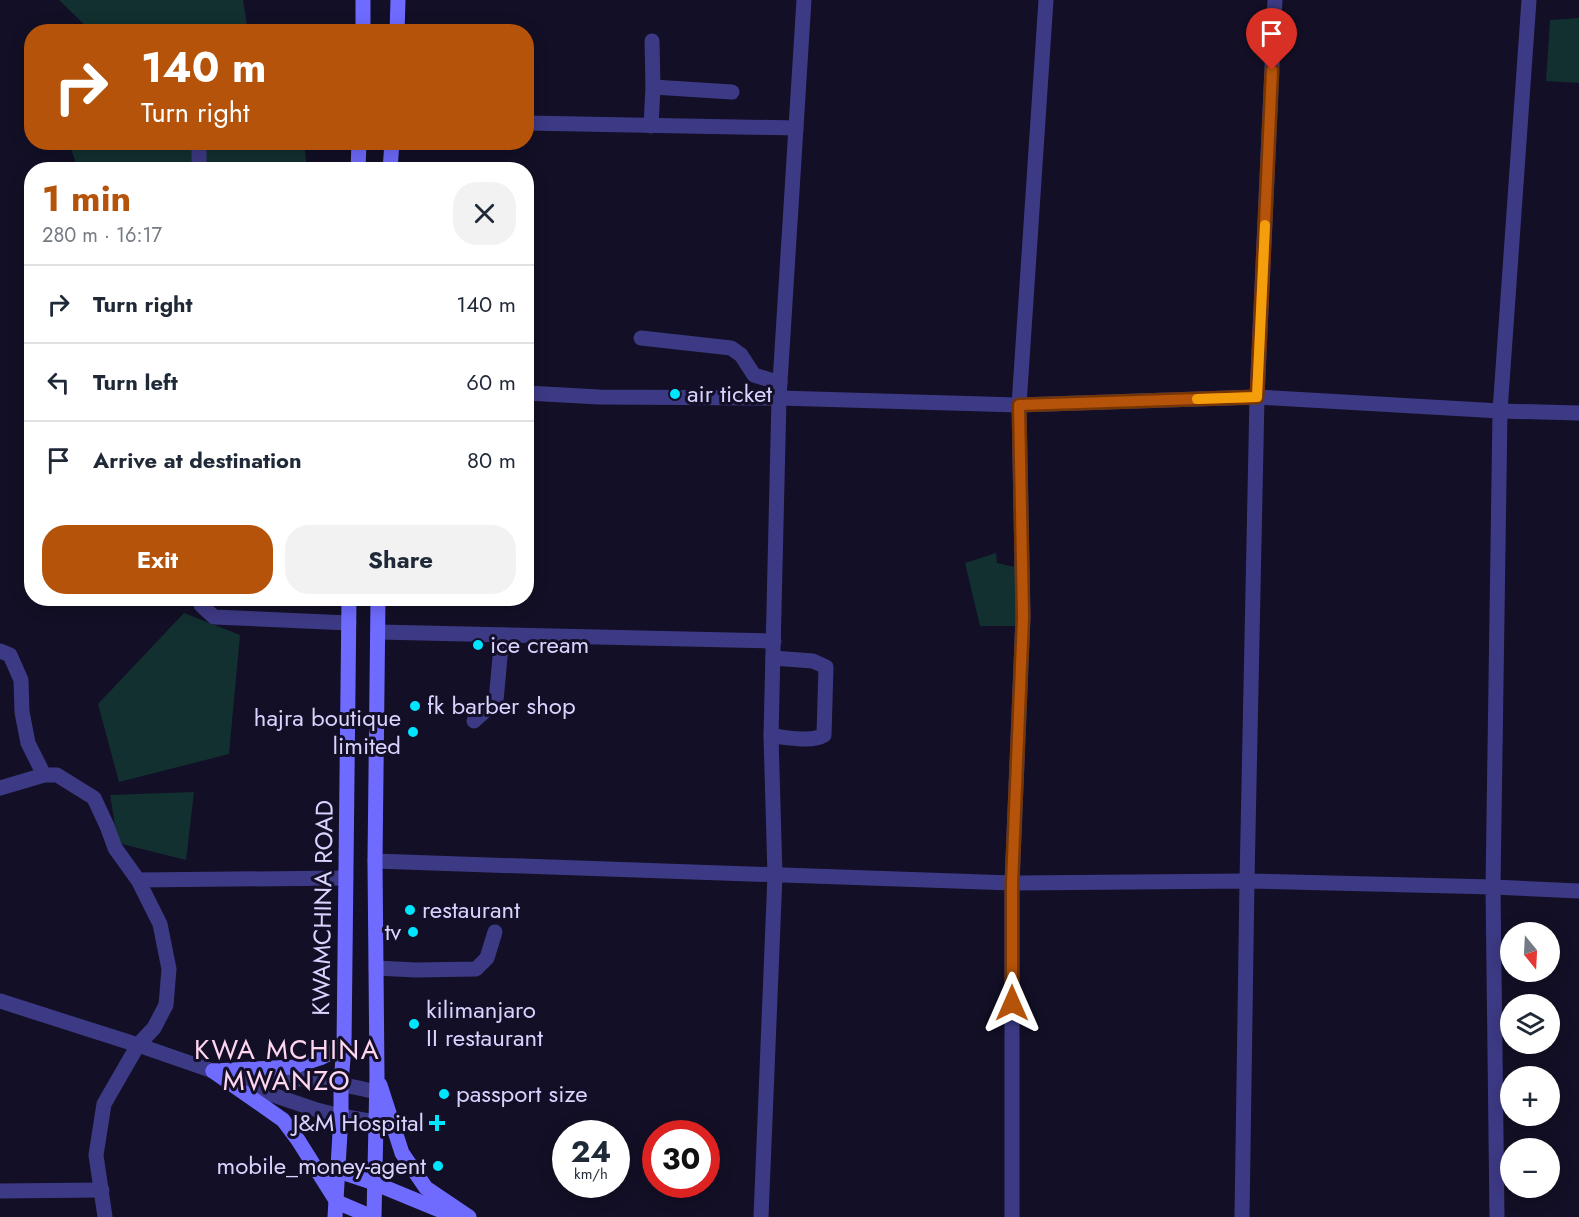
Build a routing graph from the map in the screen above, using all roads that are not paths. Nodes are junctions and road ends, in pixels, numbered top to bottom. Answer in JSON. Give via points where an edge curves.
{"nodes":[{"id":1,"x":363,"y":0,"type":"edge"},
{"id":2,"x":398,"y":0,"type":"edge"},
{"id":3,"x":804,"y":0,"type":"edge"},
{"id":4,"x":1046,"y":0,"type":"edge"},
{"id":5,"x":1275,"y":0,"type":"edge"},
{"id":6,"x":1529,"y":0,"type":"edge"},
{"id":7,"x":363,"y":24,"type":"edge"},
{"id":8,"x":396,"y":24,"type":"edge"},
{"id":9,"x":652,"y":41,"type":"dead end"},
{"id":10,"x":653,"y":87,"type":"junction"},
{"id":11,"x":732,"y":92,"type":"dead end"},
{"id":12,"x":534,"y":123,"type":"edge"},
{"id":13,"x":651,"y":126,"type":"junction"},
{"id":14,"x":796,"y":128,"type":"junction"},
{"id":15,"x":641,"y":338,"type":"dead end"},
{"id":16,"x":780,"y":390,"type":"junction"},
{"id":17,"x":534,"y":393,"type":"edge"},
{"id":18,"x":1257,"y":397,"type":"junction"},
{"id":19,"x":1019,"y":405,"type":"junction"},
{"id":20,"x":1500,"y":411,"type":"junction"},
{"id":21,"x":1579,"y":413,"type":"edge"},
{"id":22,"x":203,"y":606,"type":"edge"},
{"id":23,"x":349,"y":606,"type":"edge"},
{"id":24,"x":378,"y":606,"type":"edge"},
{"id":25,"x":349,"y":623,"type":"junction"},
{"id":26,"x":378,"y":632,"type":"junction"},
{"id":27,"x":501,"y":635,"type":"junction"},
{"id":28,"x":774,"y":641,"type":"junction"},
{"id":29,"x":0,"y":651,"type":"edge"},
{"id":30,"x":773,"y":658,"type":"junction"},
{"id":31,"x":474,"y":721,"type":"dead end"},
{"id":32,"x":771,"y":736,"type":"junction"},
{"id":33,"x":44,"y":775,"type":"junction"},
{"id":34,"x":0,"y":788,"type":"edge"},
{"id":35,"x":375,"y":861,"type":"junction"},
{"id":36,"x":775,"y":875,"type":"junction"},
{"id":37,"x":346,"y":878,"type":"junction"},
{"id":38,"x":138,"y":880,"type":"junction"},
{"id":39,"x":1247,"y":881,"type":"junction"},
{"id":40,"x":1012,"y":883,"type":"junction"},
{"id":41,"x":1492,"y":888,"type":"junction"},
{"id":42,"x":1579,"y":891,"type":"edge"},
{"id":43,"x":495,"y":932,"type":"dead end"},
{"id":44,"x":376,"y":968,"type":"junction"},
{"id":45,"x":0,"y":1001,"type":"edge"},
{"id":46,"x":138,"y":1044,"type":"junction"},
{"id":47,"x":344,"y":1046,"type":"junction"},
{"id":48,"x":213,"y":1071,"type":"junction"},
{"id":49,"x":377,"y":1076,"type":"junction"},
{"id":50,"x":246,"y":1079,"type":"junction"},
{"id":51,"x":341,"y":1083,"type":"junction"},
{"id":52,"x":376,"y":1092,"type":"junction"},
{"id":53,"x":341,"y":1116,"type":"junction"},
{"id":54,"x":375,"y":1122,"type":"junction"},
{"id":55,"x":338,"y":1171,"type":"junction"},
{"id":56,"x":374,"y":1183,"type":"junction"},
{"id":57,"x":102,"y":1190,"type":"junction"},
{"id":58,"x":0,"y":1191,"type":"edge"},
{"id":59,"x":336,"y":1209,"type":"edge"},
{"id":60,"x":105,"y":1217,"type":"edge"},
{"id":61,"x":373,"y":1217,"type":"edge"},
{"id":62,"x":456,"y":1217,"type":"edge"},
{"id":63,"x":469,"y":1217,"type":"edge"},
{"id":64,"x":761,"y":1217,"type":"edge"},
{"id":65,"x":1012,"y":1217,"type":"edge"},
{"id":66,"x":1242,"y":1217,"type":"edge"},
{"id":67,"x":1497,"y":1217,"type":"edge"}],
"edges":[{"from":1,"to":7,"type":"main road"},
{"from":2,"to":8,"type":"main road"},
{"from":3,"to":14,"type":"street"},
{"from":4,"to":19,"type":"street"},
{"from":5,"to":18,"type":"street"},
{"from":6,"to":20,"type":"street"},
{"from":9,"to":10,"type":"street"},
{"from":10,"to":11,"type":"street"},
{"from":10,"to":13,"type":"street"},
{"from":12,"to":13,"type":"street"},
{"from":13,"to":14,"type":"street"},
{"from":14,"to":16,"type":"street"},
{"from":15,"to":16,"type":"street","via":[[731,348],[754,375]]},
{"from":16,"to":17,"type":"street","via":[[599,397]]},
{"from":16,"to":19,"type":"street"},
{"from":16,"to":28,"type":"street"},
{"from":18,"to":19,"type":"street"},
{"from":18,"to":20,"type":"street"},
{"from":18,"to":39,"type":"street"},
{"from":19,"to":40,"type":"street","via":[[1023,617]]},
{"from":20,"to":21,"type":"street"},
{"from":20,"to":41,"type":"street"},
{"from":22,"to":25,"type":"street","via":[[214,616]]},
{"from":23,"to":25,"type":"main road","name":"KWAMCHINA ROAD"},
{"from":24,"to":26,"type":"main road"},
{"from":25,"to":37,"type":"main road","name":"KWAMCHINA ROAD"},
{"from":26,"to":27,"type":"street"},
{"from":26,"to":35,"type":"main road"},
{"from":27,"to":28,"type":"street"},
{"from":27,"to":31,"type":"street","via":[[496,701]]},
{"from":28,"to":30,"type":"street"},
{"from":29,"to":33,"type":"street","via":[[10,655],[21,680],[28,743]]},
{"from":30,"to":32,"type":"street"},
{"from":30,"to":32,"type":"street","via":[[813,661],[826,667],[824,735]]},
{"from":32,"to":36,"type":"street"},
{"from":33,"to":34,"type":"street"},
{"from":33,"to":38,"type":"street","via":[[57,775],[94,798],[115,849]]},
{"from":35,"to":36,"type":"street"},
{"from":35,"to":44,"type":"main road"},
{"from":36,"to":40,"type":"street"},
{"from":36,"to":64,"type":"street"},
{"from":37,"to":38,"type":"street"},
{"from":37,"to":47,"type":"main road","name":"KWAMCHINA ROAD"},
{"from":38,"to":46,"type":"street","via":[[160,924],[169,969],[166,1005],[154,1028]]},
{"from":39,"to":40,"type":"street"},
{"from":39,"to":41,"type":"street"},
{"from":39,"to":66,"type":"street"},
{"from":40,"to":65,"type":"street"},
{"from":41,"to":42,"type":"street"},
{"from":41,"to":67,"type":"street"},
{"from":43,"to":44,"type":"street","via":[[487,958],[476,969]]},
{"from":44,"to":49,"type":"main road"},
{"from":45,"to":46,"type":"street"},
{"from":46,"to":48,"type":"street"},
{"from":46,"to":57,"type":"street","via":[[104,1104],[96,1155]]},
{"from":47,"to":48,"type":"main road","via":[[293,1067]]},
{"from":47,"to":51,"type":"main road","name":"KWAMCHINA ROAD"},
{"from":48,"to":50,"type":"street"},
{"from":48,"to":59,"type":"main road","via":[[283,1120]]},
{"from":49,"to":52,"type":"main road"},
{"from":49,"to":63,"type":"main road","via":[[402,1153],[426,1188]]},
{"from":50,"to":51,"type":"street","via":[[279,1077]]},
{"from":50,"to":53,"type":"street","via":[[273,1095]]},
{"from":51,"to":52,"type":"street"},
{"from":51,"to":53,"type":"main road","name":"KWAMCHINA ROAD"},
{"from":52,"to":54,"type":"main road"},
{"from":53,"to":54,"type":"street"},
{"from":53,"to":55,"type":"main road","name":"KWAMCHINA ROAD"},
{"from":54,"to":56,"type":"main road"},
{"from":55,"to":56,"type":"main road"},
{"from":55,"to":59,"type":"main road","name":"KWAMCHINA ROAD"},
{"from":56,"to":61,"type":"main road"},
{"from":56,"to":62,"type":"main road"},
{"from":57,"to":58,"type":"street"},
{"from":57,"to":60,"type":"street"},
{"from":59,"to":61,"type":"main road"}]}
